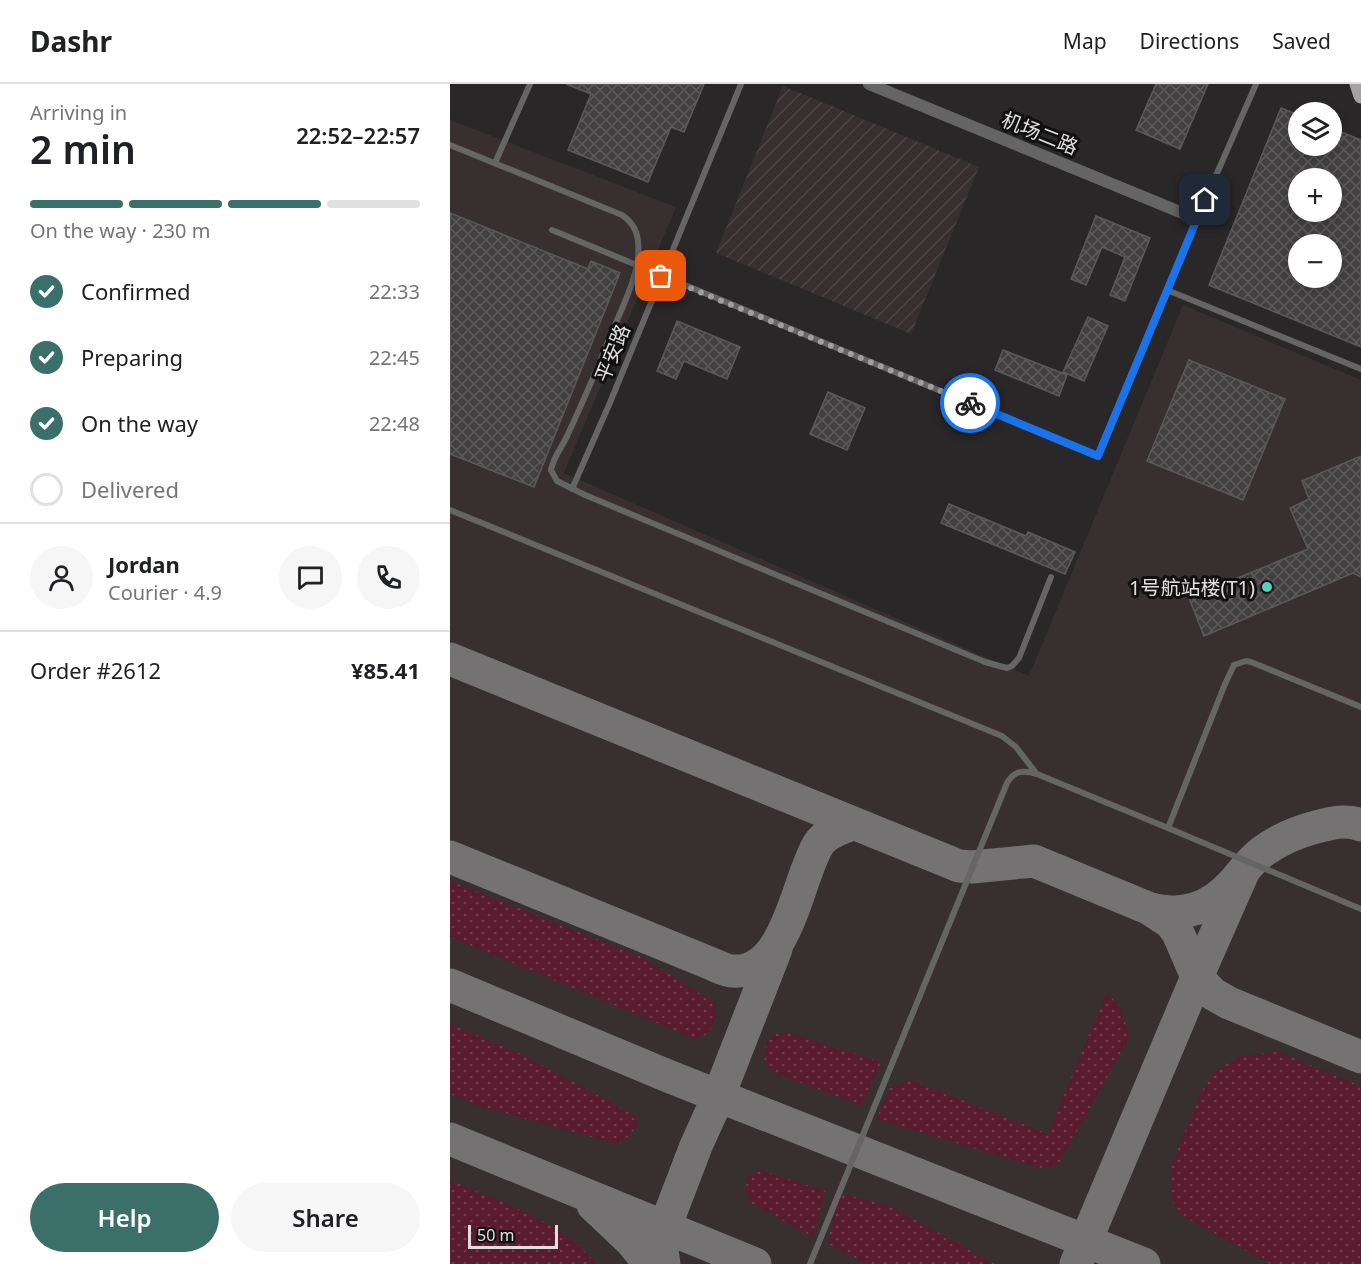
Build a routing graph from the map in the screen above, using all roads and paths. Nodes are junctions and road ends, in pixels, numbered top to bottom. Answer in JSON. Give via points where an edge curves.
{"nodes":[{"id":1,"x":530,"y":84,"type":"edge"},
{"id":2,"x":741,"y":84,"type":"edge"},
{"id":3,"x":869,"y":84,"type":"edge"},
{"id":4,"x":1256,"y":84,"type":"edge"},
{"id":5,"x":1357,"y":84,"type":"edge"},
{"id":6,"x":1361,"y":96,"type":"edge"},
{"id":7,"x":450,"y":145,"type":"edge"},
{"id":8,"x":495,"y":163,"type":"junction"},
{"id":9,"x":1197,"y":219,"type":"junction"},
{"id":10,"x":552,"y":230,"type":"dead end"},
{"id":11,"x":637,"y":265,"type":"junction"},
{"id":12,"x":661,"y":276,"type":"junction"},
{"id":13,"x":1167,"y":290,"type":"junction"},
{"id":14,"x":1361,"y":369,"type":"edge"},
{"id":15,"x":572,"y":489,"type":"junction"},
{"id":16,"x":450,"y":510,"type":"edge"},
{"id":17,"x":1051,"y":577,"type":"dead end"},
{"id":18,"x":1361,"y":707,"type":"edge"},
{"id":19,"x":1037,"y":774,"type":"junction"},
{"id":20,"x":1168,"y":828,"type":"junction"},
{"id":21,"x":1361,"y":909,"type":"edge"},
{"id":22,"x":810,"y":1264,"type":"edge"}],
"edges":[{"from":1,"to":8,"type":"lane"},
{"from":2,"to":12,"type":"lane","name":"平安路"},
{"from":3,"to":9,"type":"street","name":"机场二路"},
{"from":4,"to":9,"type":"lane"},
{"from":5,"to":6,"type":"main road"},
{"from":7,"to":8,"type":"lane"},
{"from":8,"to":11,"type":"lane","via":[[628,219],[639,242]]},
{"from":9,"to":13,"type":"lane"},
{"from":10,"to":11,"type":"lane"},
{"from":11,"to":12,"type":"lane"},
{"from":11,"to":15,"type":"lane","via":[[584,401],[551,467],[556,481]]},
{"from":12,"to":13,"type":"lane","via":[[1098,456]]},
{"from":12,"to":15,"type":"lane","name":"平安路"},
{"from":13,"to":14,"type":"lane"},
{"from":15,"to":17,"type":"lane","via":[[1002,667],[1012,666],[1020,658]]},
{"from":16,"to":19,"type":"lane","via":[[1002,736]]},
{"from":18,"to":20,"type":"lane","via":[[1251,662],[1234,665]]},
{"from":19,"to":20,"type":"lane"},
{"from":19,"to":22,"type":"lane","via":[[1017,772],[1007,783]]},
{"from":20,"to":21,"type":"lane"}]}
